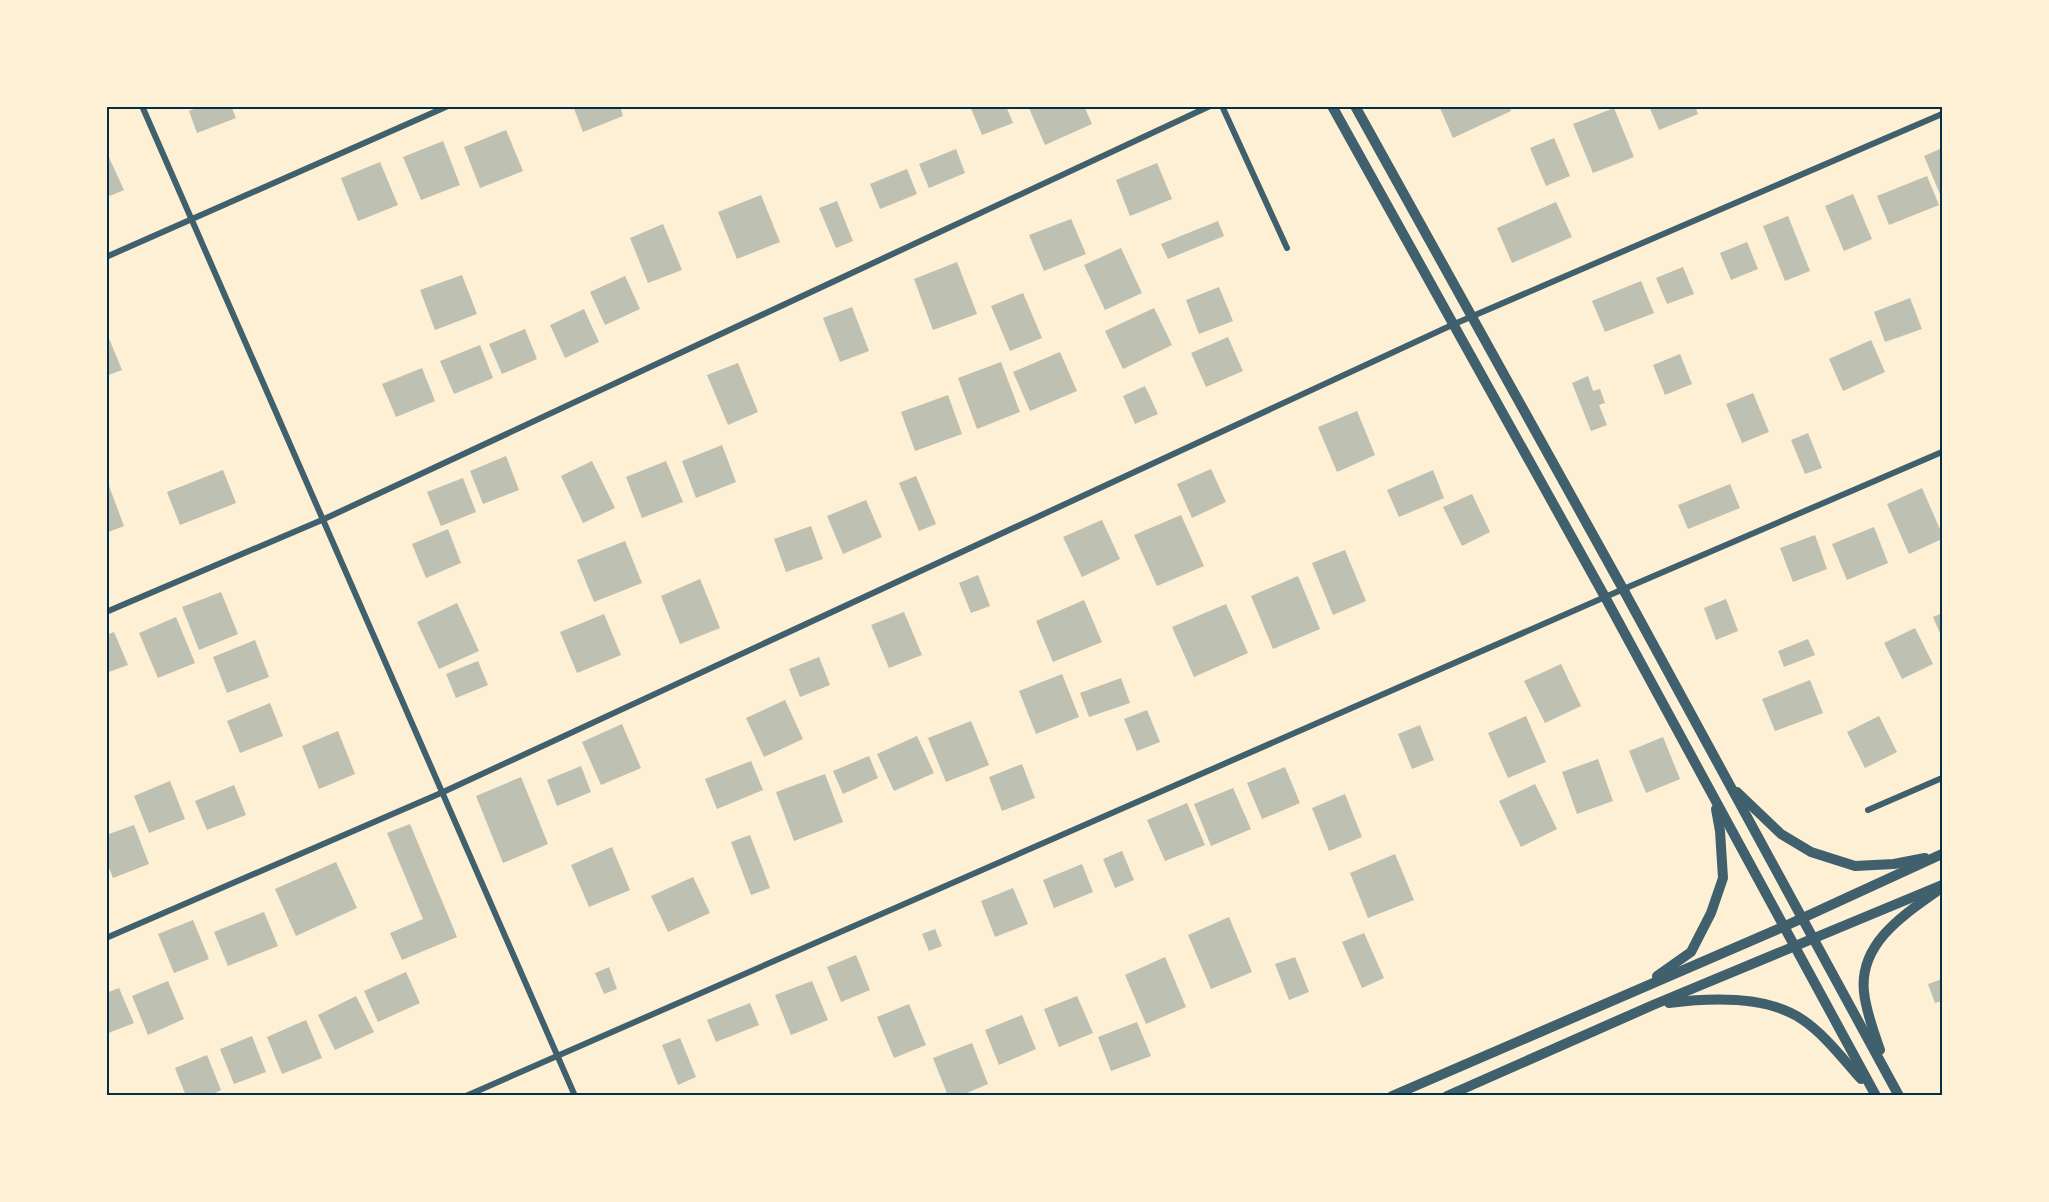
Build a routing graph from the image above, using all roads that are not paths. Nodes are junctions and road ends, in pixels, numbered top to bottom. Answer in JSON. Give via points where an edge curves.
{"nodes":[{"id":1,"x":142,"y":106,"type":"edge"},
{"id":2,"x":448,"y":106,"type":"edge"},
{"id":3,"x":1210,"y":106,"type":"edge"},
{"id":4,"x":1222,"y":106,"type":"edge"},
{"id":5,"x":1332,"y":106,"type":"edge"},
{"id":6,"x":1355,"y":106,"type":"edge"},
{"id":7,"x":1942,"y":114,"type":"edge"},
{"id":8,"x":190,"y":219,"type":"junction"},
{"id":9,"x":1287,"y":248,"type":"dead end"},
{"id":10,"x":106,"y":257,"type":"edge"},
{"id":11,"x":1471,"y":316,"type":"junction"},
{"id":12,"x":1452,"y":325,"type":"junction"},
{"id":13,"x":1942,"y":452,"type":"edge"},
{"id":14,"x":322,"y":520,"type":"junction"},
{"id":15,"x":1623,"y":589,"type":"junction"},
{"id":16,"x":1605,"y":597,"type":"junction"},
{"id":17,"x":106,"y":612,"type":"edge"},
{"id":18,"x":1942,"y":778,"type":"edge"},
{"id":19,"x":1728,"y":783,"type":"junction"},
{"id":20,"x":441,"y":793,"type":"junction"},
{"id":21,"x":1713,"y":797,"type":"junction"},
{"id":22,"x":1868,"y":810,"type":"dead end"},
{"id":23,"x":1942,"y":854,"type":"edge"},
{"id":24,"x":1942,"y":886,"type":"edge"},
{"id":25,"x":1803,"y":918,"type":"junction"},
{"id":26,"x":1783,"y":927,"type":"junction"},
{"id":27,"x":106,"y":938,"type":"edge"},
{"id":28,"x":1813,"y":938,"type":"junction"},
{"id":29,"x":1793,"y":947,"type":"junction"},
{"id":30,"x":1642,"y":987,"type":"junction"},
{"id":31,"x":1653,"y":1005,"type":"junction"},
{"id":32,"x":558,"y":1056,"type":"junction"},
{"id":33,"x":1889,"y":1076,"type":"junction"},
{"id":34,"x":466,"y":1095,"type":"edge"},
{"id":35,"x":575,"y":1095,"type":"edge"},
{"id":36,"x":1392,"y":1095,"type":"edge"},
{"id":37,"x":1448,"y":1095,"type":"edge"},
{"id":38,"x":1876,"y":1095,"type":"edge"},
{"id":39,"x":1899,"y":1095,"type":"edge"}],
"edges":[{"from":1,"to":8,"type":"street"},
{"from":2,"to":8,"type":"street"},
{"from":3,"to":14,"type":"street"},
{"from":4,"to":9,"type":"street"},
{"from":5,"to":12,"type":"street"},
{"from":6,"to":11,"type":"street"},
{"from":7,"to":11,"type":"street"},
{"from":8,"to":10,"type":"street"},
{"from":8,"to":14,"type":"street"},
{"from":11,"to":12,"type":"street"},
{"from":11,"to":15,"type":"street"},
{"from":12,"to":16,"type":"street"},
{"from":12,"to":20,"type":"street"},
{"from":13,"to":15,"type":"street"},
{"from":14,"to":17,"type":"street"},
{"from":14,"to":20,"type":"street"},
{"from":15,"to":16,"type":"street"},
{"from":15,"to":19,"type":"street"},
{"from":16,"to":21,"type":"street"},
{"from":16,"to":32,"type":"street"},
{"from":18,"to":22,"type":"street"},
{"from":19,"to":23,"type":"street","via":[[1781,834],[1811,852],[1855,866],[1894,864]]},
{"from":19,"to":25,"type":"street"},
{"from":20,"to":27,"type":"street"},
{"from":20,"to":32,"type":"street"},
{"from":21,"to":26,"type":"street"},
{"from":21,"to":30,"type":"street","via":[[1723,878],[1711,914],[1691,952]]},
{"from":23,"to":25,"type":"street"},
{"from":24,"to":28,"type":"street"},
{"from":24,"to":33,"type":"street","via":[[1899,917],[1879,939],[1866,966],[1863,991]]},
{"from":25,"to":26,"type":"street"},
{"from":25,"to":28,"type":"street"},
{"from":26,"to":29,"type":"street"},
{"from":26,"to":30,"type":"street"},
{"from":28,"to":29,"type":"street"},
{"from":28,"to":33,"type":"street"},
{"from":29,"to":31,"type":"street"},
{"from":29,"to":38,"type":"street"},
{"from":30,"to":36,"type":"street"},
{"from":31,"to":37,"type":"street"},
{"from":31,"to":38,"type":"street","via":[[1696,1000],[1765,1003],[1802,1019]]},
{"from":32,"to":34,"type":"street"},
{"from":32,"to":35,"type":"street"},
{"from":33,"to":39,"type":"street"}]}
